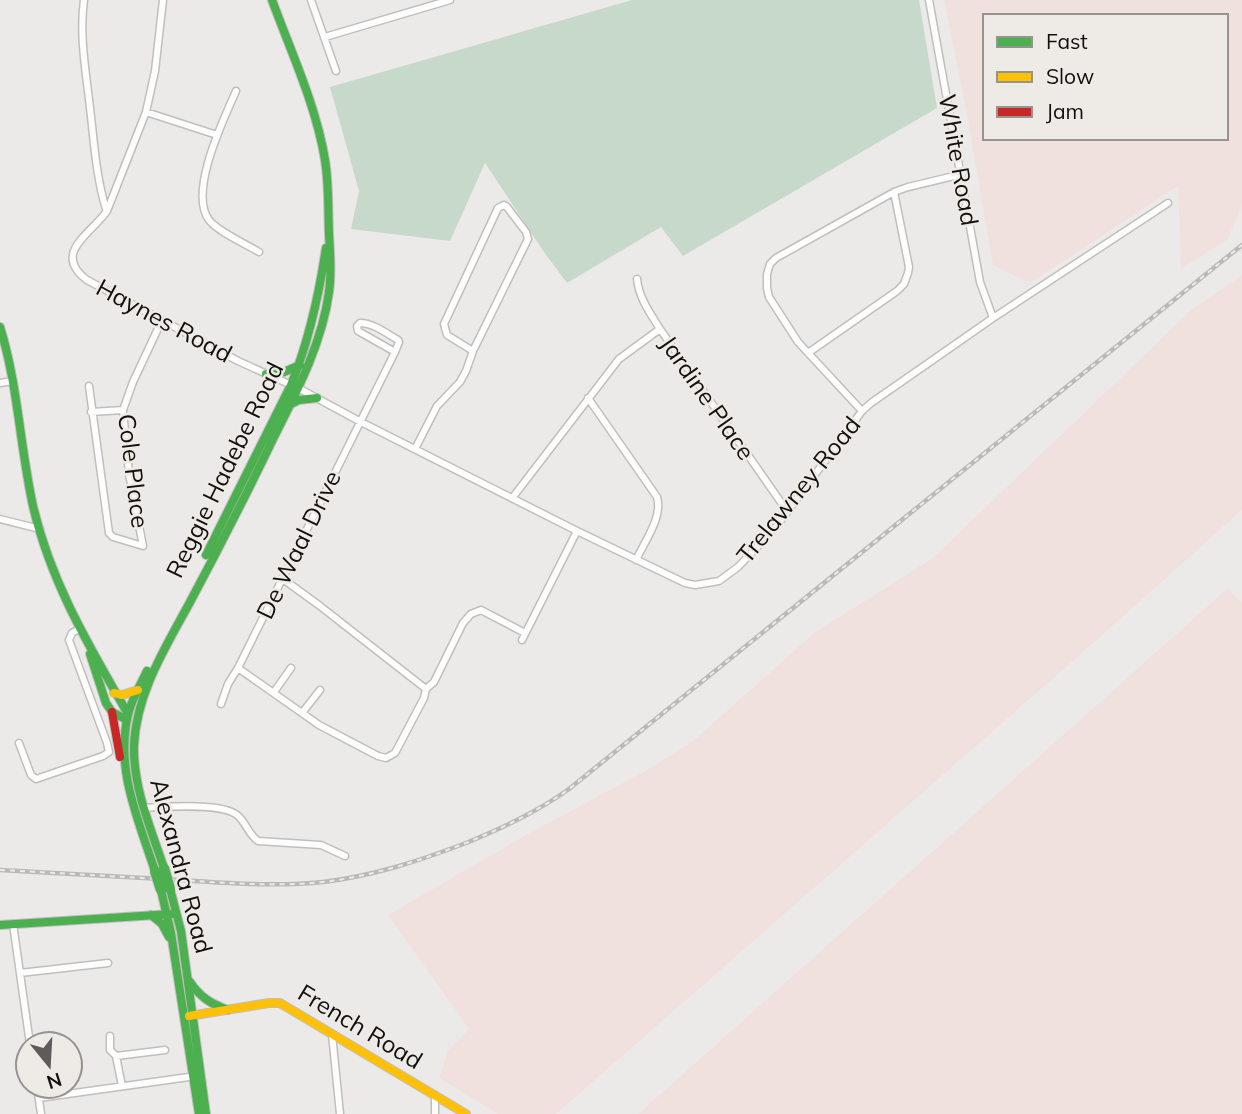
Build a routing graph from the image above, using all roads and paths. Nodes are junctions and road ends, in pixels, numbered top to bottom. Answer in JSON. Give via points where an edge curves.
{"nodes":[{"id":1,"x":84,"y":0,"type":"edge"},
{"id":2,"x":163,"y":0,"type":"edge"},
{"id":3,"x":272,"y":0,"type":"edge"},
{"id":4,"x":311,"y":0,"type":"edge"},
{"id":5,"x":450,"y":0,"type":"edge"},
{"id":6,"x":929,"y":0,"type":"edge"},
{"id":7,"x":324,"y":37,"type":"junction"},
{"id":8,"x":336,"y":71,"type":"dead end"},
{"id":9,"x":236,"y":91,"type":"dead end"},
{"id":10,"x":146,"y":112,"type":"junction"},
{"id":11,"x":217,"y":135,"type":"junction"},
{"id":12,"x":962,"y":174,"type":"junction"},
{"id":13,"x":99,"y":177,"type":"junction"},
{"id":14,"x":117,"y":184,"type":"junction"},
{"id":15,"x":894,"y":192,"type":"junction"},
{"id":16,"x":1168,"y":203,"type":"dead end"},
{"id":17,"x":107,"y":211,"type":"junction"},
{"id":18,"x":329,"y":234,"type":"junction"},
{"id":19,"x":259,"y":252,"type":"dead end"},
{"id":20,"x":637,"y":279,"type":"dead end"},
{"id":21,"x":993,"y":318,"type":"junction"},
{"id":22,"x":162,"y":320,"type":"junction"},
{"id":23,"x":0,"y":327,"type":"edge"},
{"id":24,"x":660,"y":329,"type":"junction"},
{"id":25,"x":473,"y":351,"type":"junction"},
{"id":26,"x":395,"y":352,"type":"junction"},
{"id":27,"x":808,"y":353,"type":"junction"},
{"id":28,"x":300,"y":365,"type":"junction"},
{"id":29,"x":266,"y":374,"type":"junction"},
{"id":30,"x":12,"y":381,"type":"junction"},
{"id":31,"x":0,"y":383,"type":"edge"},
{"id":32,"x":89,"y":386,"type":"dead end"},
{"id":33,"x":295,"y":386,"type":"junction"},
{"id":34,"x":317,"y":398,"type":"junction"},
{"id":35,"x":588,"y":398,"type":"junction"},
{"id":36,"x":290,"y":404,"type":"junction"},
{"id":37,"x":123,"y":410,"type":"junction"},
{"id":38,"x":862,"y":411,"type":"junction"},
{"id":39,"x":91,"y":412,"type":"junction"},
{"id":40,"x":361,"y":422,"type":"junction"},
{"id":41,"x":415,"y":449,"type":"junction"},
{"id":42,"x":513,"y":497,"type":"junction"},
{"id":43,"x":787,"y":511,"type":"junction"},
{"id":44,"x":0,"y":519,"type":"edge"},
{"id":45,"x":40,"y":529,"type":"junction"},
{"id":46,"x":577,"y":531,"type":"junction"},
{"id":47,"x":636,"y":559,"type":"junction"},
{"id":48,"x":283,"y":579,"type":"junction"},
{"id":49,"x":79,"y":629,"type":"junction"},
{"id":50,"x":88,"y":644,"type":"junction"},
{"id":51,"x":238,"y":668,"type":"junction"},
{"id":52,"x":291,"y":668,"type":"dead end"},
{"id":53,"x":144,"y":686,"type":"junction"},
{"id":54,"x":426,"y":689,"type":"junction"},
{"id":55,"x":320,"y":690,"type":"dead end"},
{"id":56,"x":114,"y":692,"type":"junction"},
{"id":57,"x":274,"y":692,"type":"junction"},
{"id":58,"x":220,"y":704,"type":"dead end"},
{"id":59,"x":112,"y":712,"type":"junction"},
{"id":60,"x":140,"y":712,"type":"joint"},
{"id":61,"x":302,"y":713,"type":"junction"},
{"id":62,"x":130,"y":721,"type":"junction"},
{"id":63,"x":19,"y":743,"type":"dead end"},
{"id":64,"x":125,"y":771,"type":"junction"},
{"id":65,"x":139,"y":809,"type":"junction"},
{"id":66,"x":345,"y":856,"type":"dead end"},
{"id":67,"x":172,"y":914,"type":"junction"},
{"id":68,"x":151,"y":915,"type":"junction"},
{"id":69,"x":13,"y":923,"type":"junction"},
{"id":70,"x":0,"y":925,"type":"edge"},
{"id":71,"x":173,"y":944,"type":"junction"},
{"id":72,"x":108,"y":963,"type":"dead end"},
{"id":73,"x":20,"y":973,"type":"junction"},
{"id":74,"x":188,"y":979,"type":"junction"},
{"id":75,"x":228,"y":1010,"type":"junction"},
{"id":76,"x":189,"y":1016,"type":"junction"},
{"id":77,"x":28,"y":1030,"type":"edge"},
{"id":78,"x":332,"y":1034,"type":"junction"},
{"id":79,"x":110,"y":1036,"type":"dead end"},
{"id":80,"x":165,"y":1050,"type":"dead end"},
{"id":81,"x":116,"y":1056,"type":"junction"},
{"id":82,"x":197,"y":1075,"type":"junction"},
{"id":83,"x":122,"y":1086,"type":"junction"},
{"id":84,"x":84,"y":1091,"type":"edge"},
{"id":85,"x":435,"y":1095,"type":"junction"},
{"id":86,"x":199,"y":1114,"type":"edge"},
{"id":87,"x":206,"y":1114,"type":"edge"},
{"id":88,"x":340,"y":1114,"type":"edge"},
{"id":89,"x":435,"y":1114,"type":"edge"},
{"id":90,"x":466,"y":1114,"type":"edge"}],
"edges":[{"from":1,"to":13,"type":"street","via":[[83,48]]},
{"from":2,"to":10,"type":"street","name":"Haynes Road"},
{"from":3,"to":18,"type":"main road","name":"Reggie Hadebe Road","via":[[321,145]]},
{"from":4,"to":7,"type":"street"},
{"from":5,"to":7,"type":"street"},
{"from":6,"to":12,"type":"street","name":"White Road"},
{"from":7,"to":8,"type":"street"},
{"from":9,"to":11,"type":"street"},
{"from":10,"to":11,"type":"street"},
{"from":10,"to":14,"type":"street","name":"Haynes Road"},
{"from":11,"to":19,"type":"street","via":[[204,179],[205,213],[214,226]]},
{"from":12,"to":15,"type":"street"},
{"from":12,"to":21,"type":"street","name":"White Road","via":[[980,282]]},
{"from":13,"to":14,"type":"street","via":[[108,185]]},
{"from":13,"to":17,"type":"street"},
{"from":14,"to":17,"type":"street","name":"Haynes Road"},
{"from":15,"to":27,"type":"street","via":[[909,267],[904,284]]},
{"from":15,"to":27,"type":"street","via":[[776,258],[768,269],[769,297]]},
{"from":16,"to":21,"type":"street","name":"Trelawney Road"},
{"from":17,"to":22,"type":"street","name":"Haynes Road","via":[[78,242],[75,267],[87,279]]},
{"from":18,"to":28,"type":"main road","name":"Reggie Hadebe Road","via":[[318,300]]},
{"from":18,"to":33,"type":"main road","name":"Reggie Hadebe Road","via":[[327,301],[315,346]]},
{"from":20,"to":24,"type":"street","name":"Jardine Place"},
{"from":21,"to":38,"type":"street","name":"Trelawney Road"},
{"from":22,"to":29,"type":"street","name":"Haynes Road"},
{"from":22,"to":37,"type":"street","name":"Cole Place"},
{"from":23,"to":30,"type":"main road"},
{"from":24,"to":35,"type":"street","via":[[619,359]]},
{"from":24,"to":43,"type":"street","name":"Jardine Place"},
{"from":25,"to":25,"type":"street","via":[[528,239],[504,205],[498,208],[444,324],[447,335]]},
{"from":25,"to":41,"type":"street","via":[[460,382],[437,406]]},
{"from":26,"to":26,"type":"street","via":[[358,331],[357,326],[363,322],[398,340]]},
{"from":26,"to":40,"type":"street","name":"De Waal Drive"},
{"from":27,"to":38,"type":"street"},
{"from":28,"to":29,"type":"main road"},
{"from":28,"to":33,"type":"main road","name":"Reggie Hadebe Road"},
{"from":29,"to":33,"type":"street","name":"Haynes Road"},
{"from":30,"to":31,"type":"street"},
{"from":30,"to":45,"type":"main road"},
{"from":32,"to":39,"type":"street"},
{"from":33,"to":34,"type":"street","name":"Trelawney Road"},
{"from":33,"to":36,"type":"main road","name":"Reggie Hadebe Road"},
{"from":33,"to":53,"type":"main road","name":"Reggie Hadebe Road"},
{"from":34,"to":36,"type":"main road"},
{"from":34,"to":40,"type":"street","name":"Trelawney Road"},
{"from":35,"to":42,"type":"street"},
{"from":35,"to":47,"type":"street","via":[[657,497],[657,516]]},
{"from":36,"to":53,"type":"main road","name":"Reggie Hadebe Road"},
{"from":37,"to":39,"type":"street"},
{"from":37,"to":39,"type":"street","name":"Cole Place","via":[[143,546],[109,533]]},
{"from":38,"to":43,"type":"street","name":"Trelawney Road"},
{"from":40,"to":41,"type":"street","name":"Trelawney Road"},
{"from":40,"to":48,"type":"street","name":"De Waal Drive"},
{"from":41,"to":42,"type":"street","name":"Trelawney Road"},
{"from":42,"to":46,"type":"street","name":"Trelawney Road"},
{"from":43,"to":47,"type":"street","name":"Trelawney Road","via":[[751,555],[719,580],[685,583]]},
{"from":44,"to":45,"type":"street"},
{"from":45,"to":49,"type":"main road"},
{"from":46,"to":47,"type":"street","name":"Trelawney Road"},
{"from":46,"to":54,"type":"street","via":[[524,636],[481,610],[474,612],[463,623],[434,682]]},
{"from":48,"to":51,"type":"street","name":"De Waal Drive"},
{"from":48,"to":54,"type":"street"},
{"from":49,"to":50,"type":"main road"},
{"from":49,"to":63,"type":"street","via":[[69,640],[108,752],[36,779]]},
{"from":50,"to":56,"type":"main road"},
{"from":50,"to":59,"type":"main road"},
{"from":51,"to":57,"type":"street"},
{"from":51,"to":58,"type":"street","name":"De Waal Drive"},
{"from":52,"to":57,"type":"street"},
{"from":53,"to":56,"type":"main road","via":[[122,695]]},
{"from":53,"to":60,"type":"main road","name":"Reggie Hadebe Road"},
{"from":53,"to":62,"type":"main road","name":"Reggie Hadebe Road"},
{"from":54,"to":61,"type":"street","via":[[412,723],[390,757],[378,756]]},
{"from":55,"to":61,"type":"street"},
{"from":56,"to":62,"type":"main road"},
{"from":57,"to":61,"type":"street"},
{"from":59,"to":62,"type":"main road"},
{"from":59,"to":64,"type":"main road"},
{"from":60,"to":62,"type":"main road","name":"Alexandra Road"},
{"from":62,"to":64,"type":"main road","name":"Alexandra Road"},
{"from":62,"to":65,"type":"main road","name":"Alexandra Road"},
{"from":64,"to":65,"type":"main road","name":"Alexandra Road"},
{"from":65,"to":66,"type":"street","via":[[228,810],[258,841],[321,845]]},
{"from":65,"to":67,"type":"main road","name":"Alexandra Road","bridge":true},
{"from":67,"to":68,"type":"main road"},
{"from":67,"to":71,"type":"main road","name":"Alexandra Road"},
{"from":67,"to":74,"type":"main road","name":"Alexandra Road"},
{"from":68,"to":69,"type":"main road"},
{"from":68,"to":71,"type":"main road"},
{"from":69,"to":70,"type":"main road"},
{"from":69,"to":73,"type":"street"},
{"from":71,"to":76,"type":"main road","name":"Alexandra Road"},
{"from":72,"to":73,"type":"street"},
{"from":73,"to":77,"type":"street"},
{"from":74,"to":75,"type":"main road","via":[[204,1000]]},
{"from":74,"to":76,"type":"main road","name":"Alexandra Road"},
{"from":75,"to":76,"type":"main road","name":"French Road"},
{"from":75,"to":78,"type":"main road","name":"French Road","via":[[280,1003]]},
{"from":76,"to":82,"type":"main road","name":"Alexandra Road"},
{"from":78,"to":85,"type":"main road","name":"French Road"},
{"from":78,"to":88,"type":"street"},
{"from":79,"to":81,"type":"street","via":[[110,1050]]},
{"from":80,"to":81,"type":"street"},
{"from":81,"to":83,"type":"street"},
{"from":82,"to":83,"type":"street"},
{"from":82,"to":86,"type":"main road","name":"Alexandra Road"},
{"from":82,"to":87,"type":"main road","name":"Alexandra Road"},
{"from":83,"to":84,"type":"street"},
{"from":85,"to":89,"type":"street"},
{"from":85,"to":90,"type":"main road","name":"French Road"}]}
